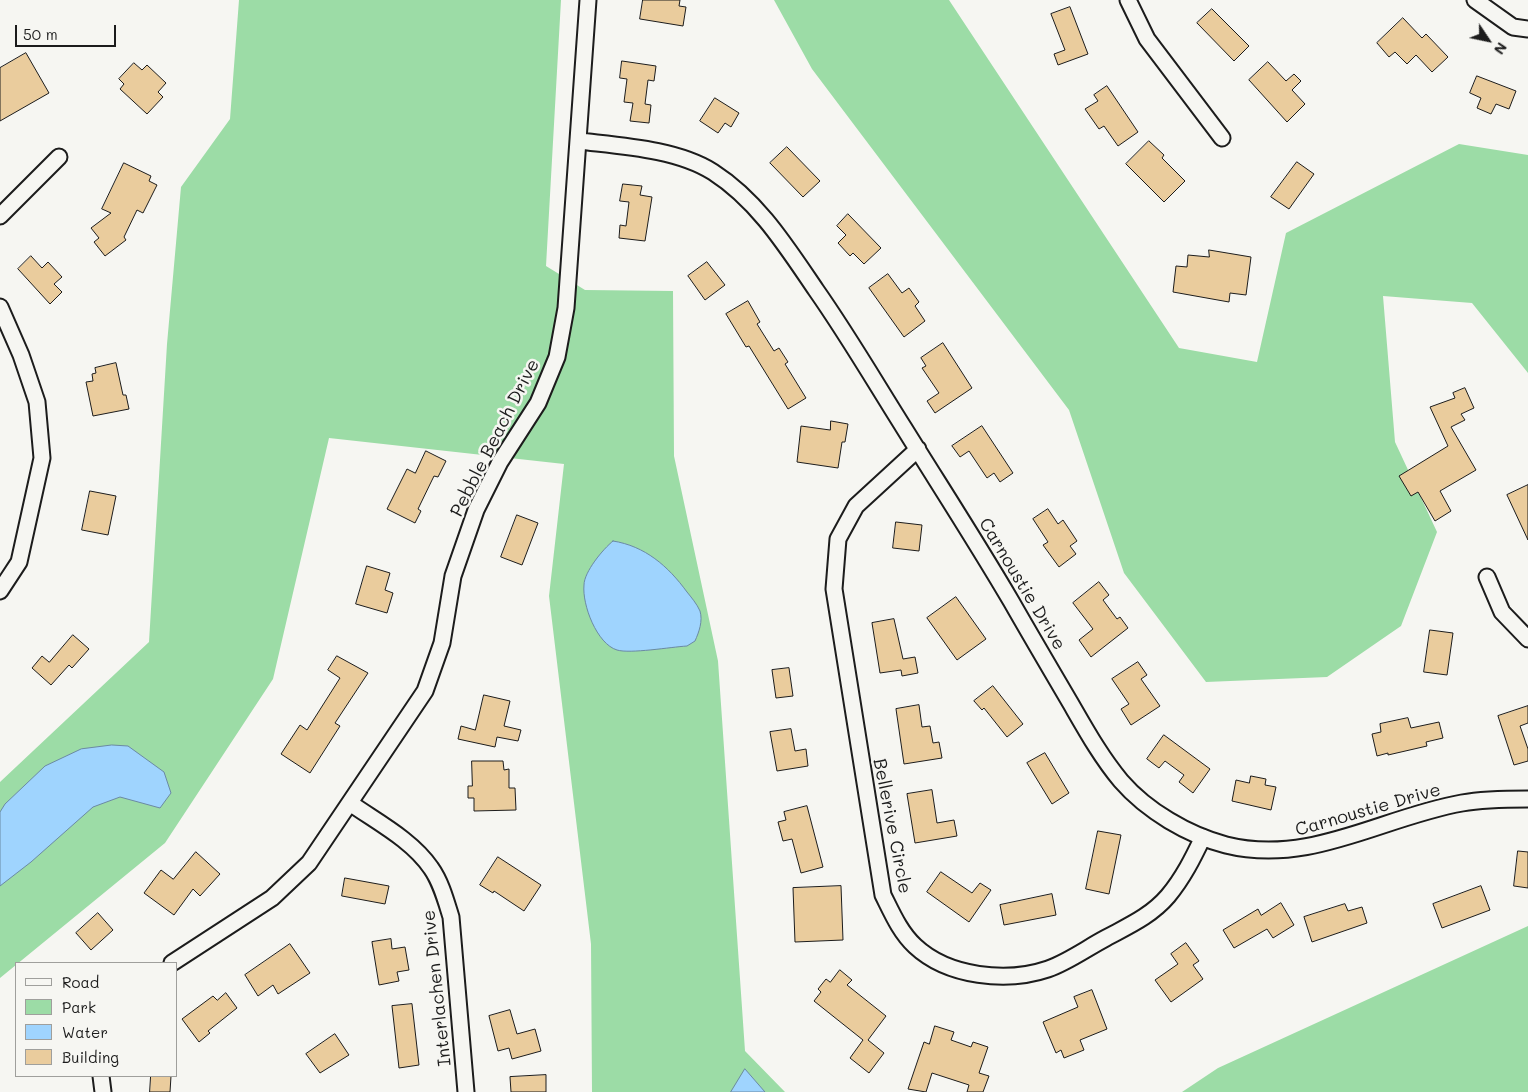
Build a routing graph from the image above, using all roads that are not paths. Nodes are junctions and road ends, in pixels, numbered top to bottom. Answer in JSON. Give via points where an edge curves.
{"nodes":[{"id":1,"x":588,"y":0,"type":"edge"},
{"id":2,"x":1128,"y":0,"type":"edge"},
{"id":3,"x":1475,"y":0,"type":"edge"},
{"id":4,"x":1528,"y":29,"type":"edge"},
{"id":5,"x":1222,"y":138,"type":"dead end"},
{"id":6,"x":579,"y":141,"type":"junction"},
{"id":7,"x":59,"y":156,"type":"dead end"},
{"id":8,"x":0,"y":216,"type":"edge"},
{"id":9,"x":0,"y":307,"type":"edge"},
{"id":10,"x":918,"y":449,"type":"junction"},
{"id":11,"x":1487,"y":578,"type":"dead end"},
{"id":12,"x":0,"y":591,"type":"edge"},
{"id":13,"x":1528,"y":639,"type":"edge"},
{"id":14,"x":1528,"y":799,"type":"edge"},
{"id":15,"x":350,"y":802,"type":"junction"},
{"id":16,"x":1203,"y":837,"type":"junction"},
{"id":17,"x":174,"y":962,"type":"edge"},
{"id":18,"x":101,"y":1077,"type":"edge"},
{"id":19,"x":103,"y":1092,"type":"edge"},
{"id":20,"x":466,"y":1092,"type":"edge"}],
"edges":[{"from":1,"to":6,"type":"street","name":"Pebble Beach Drive"},
{"from":2,"to":5,"type":"street","via":[[1147,38]]},
{"from":3,"to":4,"type":"street","via":[[1513,27]]},
{"from":6,"to":10,"type":"street","name":"Carnoustie Drive","via":[[684,158],[711,170],[752,204],[769,222],[835,317]]},
{"from":6,"to":15,"type":"street","name":"Pebble Beach Drive","via":[[566,308],[557,357],[538,403],[500,462],[476,510],[453,576],[442,643],[425,691]]},
{"from":7,"to":8,"type":"street"},
{"from":9,"to":12,"type":"street","via":[[37,402],[42,458],[20,562]]},
{"from":10,"to":16,"type":"street","name":"Carnoustie Drive","via":[[1096,747],[1120,780],[1155,811]]},
{"from":10,"to":16,"type":"street","name":"Bellerive Circle","via":[[856,506],[838,539],[834,589],[883,895],[900,928],[932,959],[971,973],[1023,974],[1049,968],[1146,917],[1186,872]]},
{"from":11,"to":13,"type":"street","via":[[1502,612]]},
{"from":14,"to":16,"type":"street","name":"Carnoustie Drive","via":[[1461,803],[1292,850],[1254,849]]},
{"from":15,"to":17,"type":"street","name":"Pebble Beach Drive","via":[[309,863],[294,879],[272,898]]},
{"from":15,"to":20,"type":"street","name":"Interlachen Drive","via":[[418,853],[443,890],[451,917]]},
{"from":18,"to":19,"type":"street"}]}
